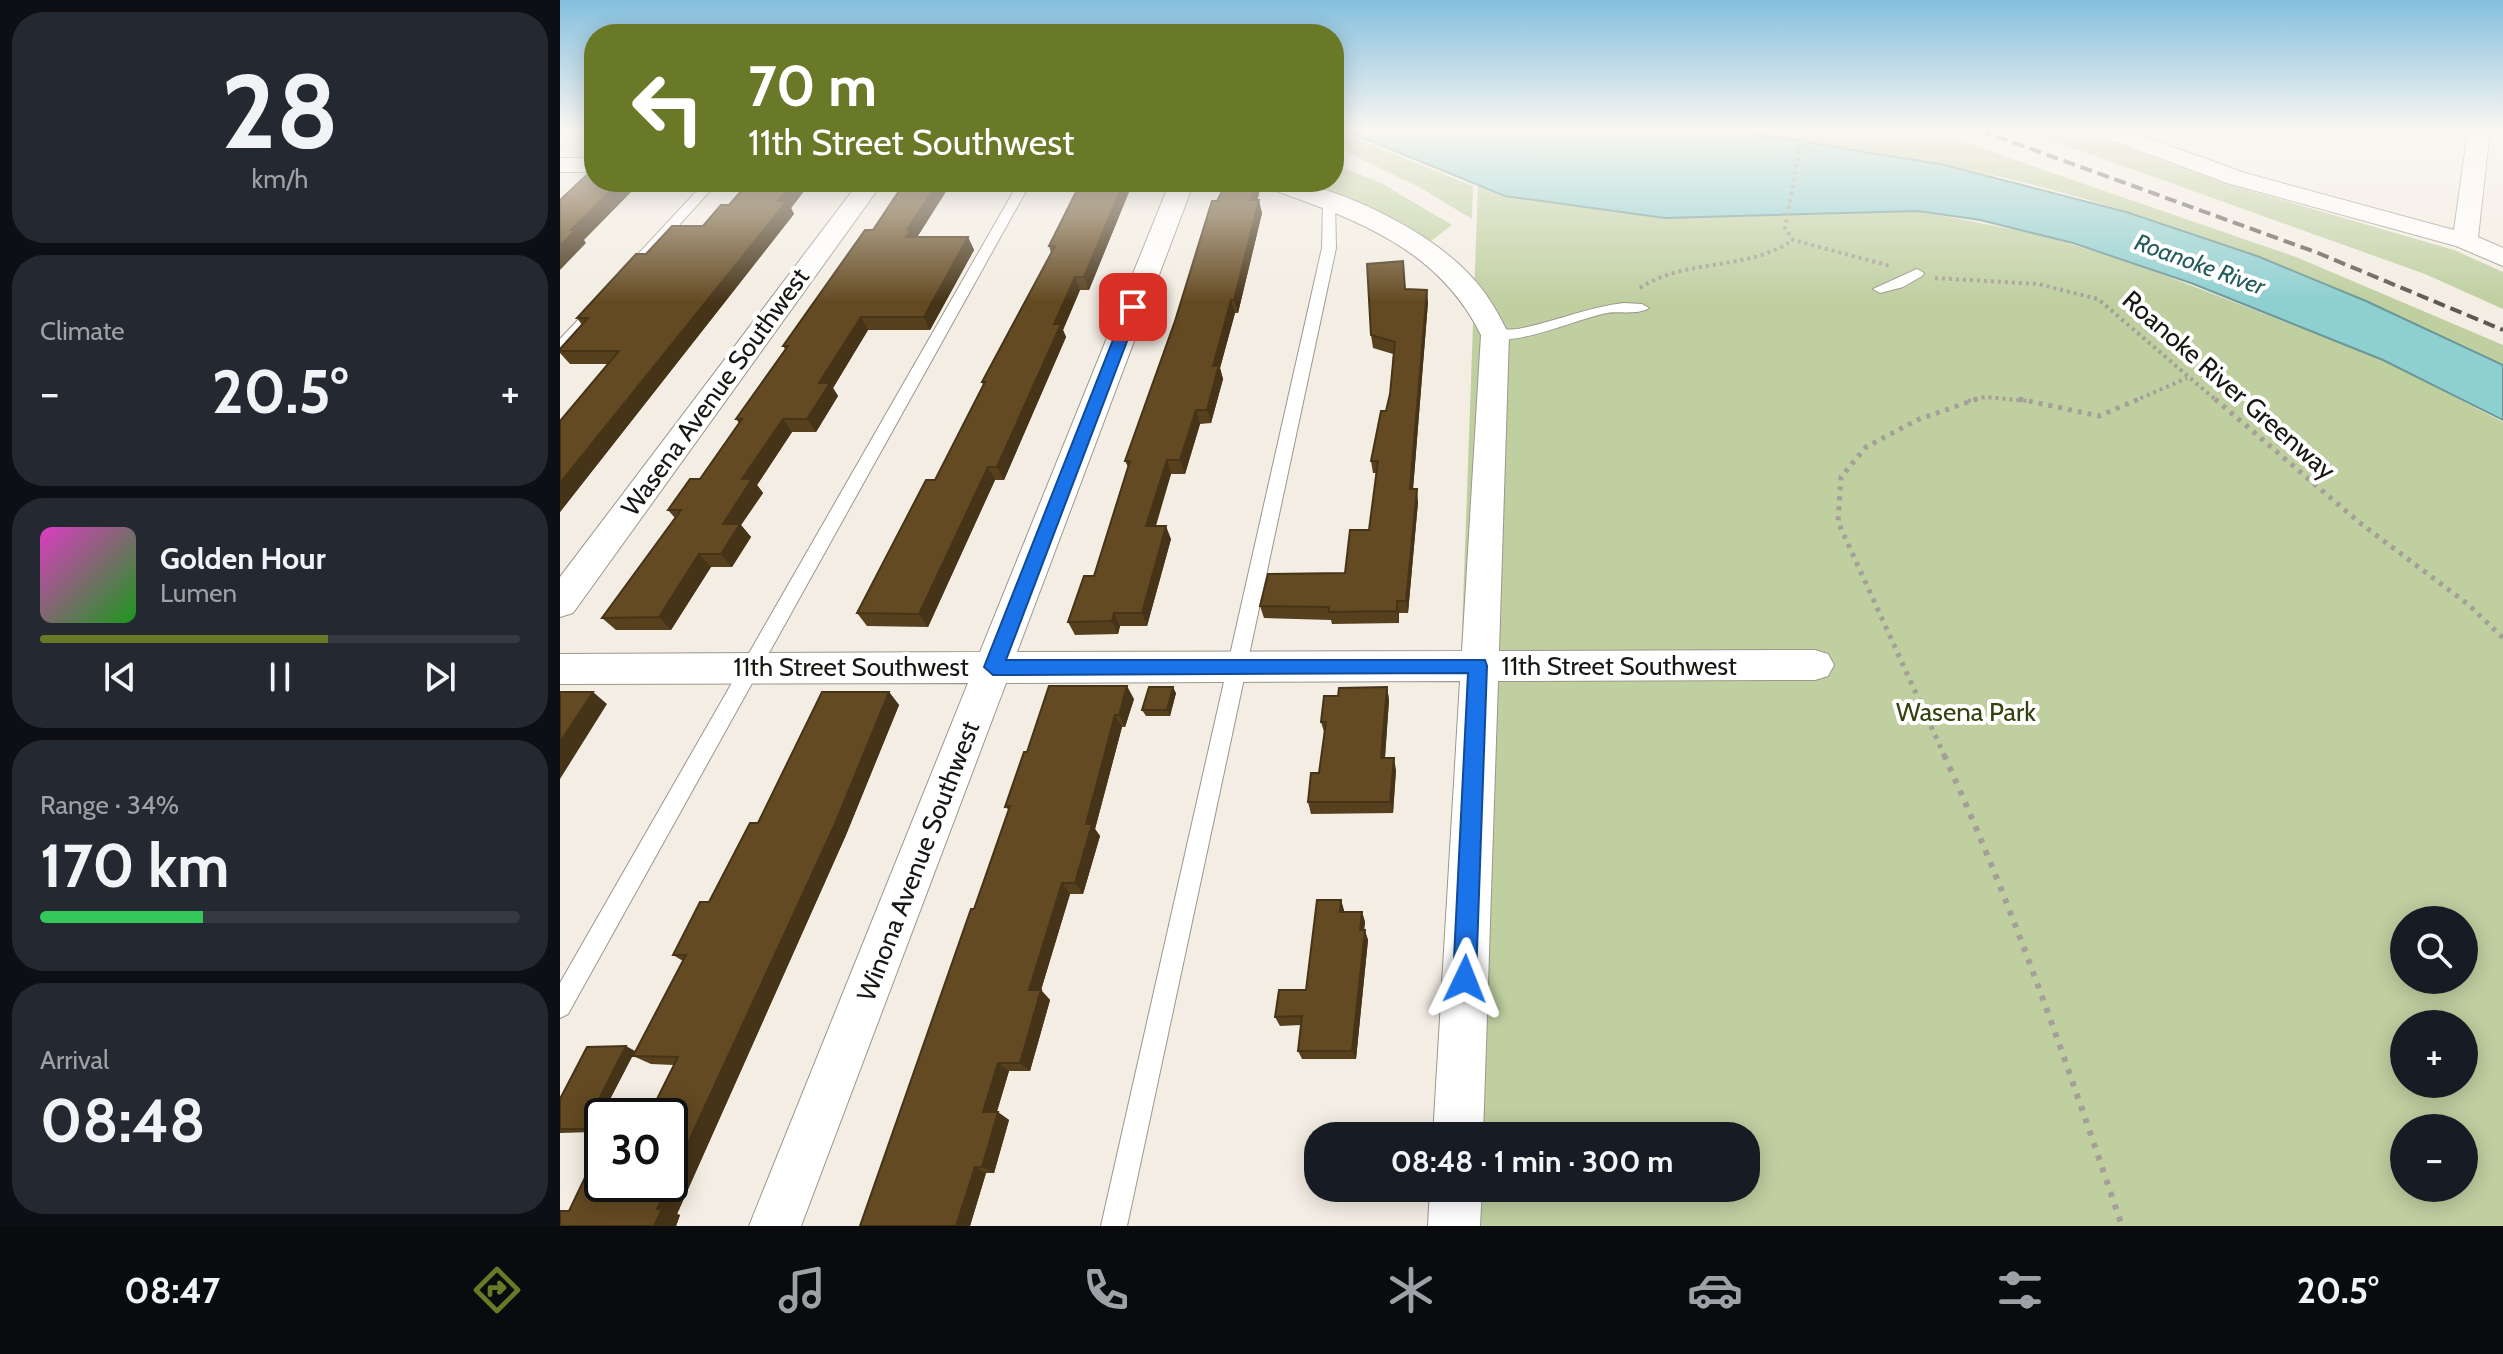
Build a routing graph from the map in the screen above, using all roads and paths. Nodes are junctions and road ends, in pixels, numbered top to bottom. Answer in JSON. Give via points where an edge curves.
{"nodes":[{"id":1,"x":1791,"y":187,"type":"edge"},
{"id":2,"x":2269,"y":187,"type":"edge"},
{"id":3,"x":2472,"y":187,"type":"edge"},
{"id":4,"x":703,"y":192,"type":"edge"},
{"id":5,"x":864,"y":192,"type":"edge"},
{"id":6,"x":1019,"y":192,"type":"edge"},
{"id":7,"x":1178,"y":192,"type":"edge"},
{"id":8,"x":1303,"y":192,"type":"edge"},
{"id":9,"x":1329,"y":201,"type":"junction"},
{"id":10,"x":1793,"y":240,"type":"junction"},
{"id":11,"x":2465,"y":241,"type":"junction"},
{"id":12,"x":2503,"y":258,"type":"edge"},
{"id":13,"x":1917,"y":273,"type":"junction"},
{"id":14,"x":1880,"y":289,"type":"dead end"},
{"id":15,"x":1621,"y":306,"type":"junction"},
{"id":16,"x":1642,"y":308,"type":"dead end"},
{"id":17,"x":1495,"y":335,"type":"junction"},
{"id":18,"x":560,"y":348,"type":"edge"},
{"id":19,"x":2187,"y":378,"type":"junction"},
{"id":20,"x":560,"y":603,"type":"edge"},
{"id":21,"x":2502,"y":635,"type":"edge"},
{"id":22,"x":1815,"y":665,"type":"dead end"},
{"id":23,"x":753,"y":666,"type":"junction"},
{"id":24,"x":1478,"y":666,"type":"junction"},
{"id":25,"x":993,"y":667,"type":"junction"},
{"id":26,"x":1237,"y":667,"type":"junction"},
{"id":27,"x":560,"y":669,"type":"edge"},
{"id":28,"x":560,"y":1006,"type":"edge"},
{"id":29,"x":1459,"y":1122,"type":"edge"},
{"id":30,"x":1455,"y":1202,"type":"edge"},
{"id":31,"x":775,"y":1226,"type":"edge"},
{"id":32,"x":1114,"y":1226,"type":"edge"},
{"id":33,"x":1454,"y":1226,"type":"edge"},
{"id":34,"x":2122,"y":1226,"type":"edge"}],
"edges":[{"from":1,"to":10,"type":"path","via":[[1784,220]]},
{"from":2,"to":11,"type":"street"},
{"from":3,"to":11,"type":"street"},
{"from":4,"to":18,"type":"lane"},
{"from":5,"to":20,"type":"street","name":"Wasena Avenue Southwest"},
{"from":6,"to":23,"type":"lane"},
{"from":7,"to":25,"type":"street","name":"Winona Avenue Southwest"},
{"from":8,"to":9,"type":"street"},
{"from":9,"to":17,"type":"street","via":[[1390,229],[1452,274],[1478,300]]},
{"from":9,"to":26,"type":"lane","via":[[1329,248]]},
{"from":10,"to":13,"type":"path","name":"Roanoke River Greenway"},
{"from":10,"to":15,"type":"path","via":[[1783,250],[1654,278]]},
{"from":11,"to":12,"type":"street"},
{"from":13,"to":14,"type":"lane"},
{"from":13,"to":19,"type":"path","name":"Roanoke River Greenway","via":[[1956,280],[2025,280],[2083,292],[2117,312]]},
{"from":15,"to":16,"type":"lane"},
{"from":15,"to":17,"type":"lane","via":[[1521,336]]},
{"from":17,"to":24,"type":"street"},
{"from":19,"to":21,"type":"path","name":"Roanoke River Greenway"},
{"from":19,"to":34,"type":"path","via":[[2099,416],[2016,398],[1958,403],[1866,447],[1841,477],[1838,522],[1989,853]]},
{"from":22,"to":24,"type":"street","name":"11th Street Southwest"},
{"from":23,"to":25,"type":"street","name":"11th Street Southwest"},
{"from":23,"to":27,"type":"street","name":"11th Street Southwest"},
{"from":23,"to":28,"type":"lane"},
{"from":24,"to":26,"type":"street","name":"11th Street Southwest"},
{"from":24,"to":29,"type":"street"},
{"from":25,"to":26,"type":"street","name":"11th Street Southwest"},
{"from":25,"to":31,"type":"street","name":"Winona Avenue Southwest"},
{"from":26,"to":32,"type":"lane"},
{"from":30,"to":33,"type":"street"}]}
